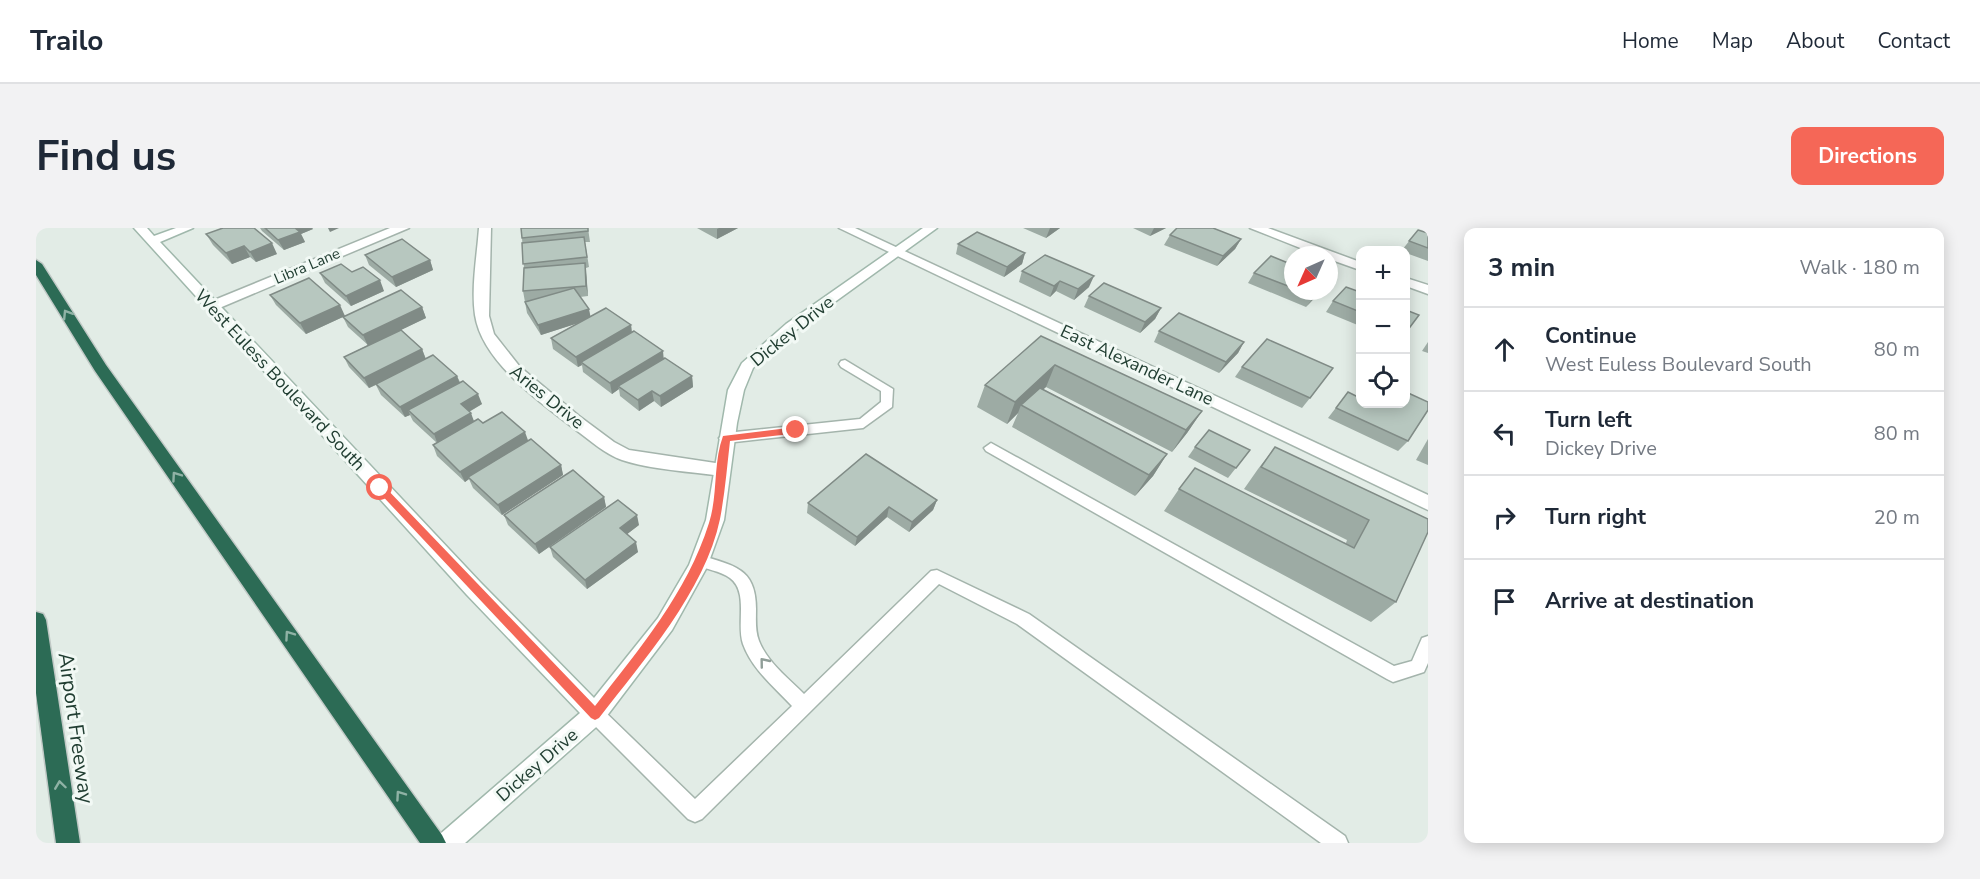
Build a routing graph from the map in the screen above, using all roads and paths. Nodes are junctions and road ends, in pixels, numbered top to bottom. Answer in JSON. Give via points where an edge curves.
{"nodes":[{"id":1,"x":140,"y":228,"type":"edge"},
{"id":2,"x":188,"y":228,"type":"edge"},
{"id":3,"x":403,"y":228,"type":"edge"},
{"id":4,"x":485,"y":228,"type":"edge"},
{"id":5,"x":845,"y":228,"type":"edge"},
{"id":6,"x":931,"y":228,"type":"edge"},
{"id":7,"x":1256,"y":228,"type":"edge"},
{"id":8,"x":152,"y":241,"type":"junction"},
{"id":9,"x":897,"y":252,"type":"junction"},
{"id":10,"x":36,"y":264,"type":"edge"},
{"id":11,"x":1356,"y":265,"type":"edge"},
{"id":12,"x":1410,"y":283,"type":"edge"},
{"id":13,"x":1428,"y":290,"type":"edge"},
{"id":14,"x":212,"y":306,"type":"junction"},
{"id":15,"x":845,"y":364,"type":"dead end"},
{"id":16,"x":726,"y":438,"type":"junction"},
{"id":17,"x":991,"y":448,"type":"dead end"},
{"id":18,"x":722,"y":470,"type":"junction"},
{"id":19,"x":1428,"y":502,"type":"edge"},
{"id":20,"x":700,"y":561,"type":"junction"},
{"id":21,"x":36,"y":620,"type":"edge"},
{"id":22,"x":1428,"y":643,"type":"edge"},
{"id":23,"x":804,"y":706,"type":"junction"},
{"id":24,"x":595,"y":714,"type":"junction"},
{"id":25,"x":68,"y":843,"type":"edge"},
{"id":26,"x":434,"y":843,"type":"edge"},
{"id":27,"x":447,"y":843,"type":"edge"},
{"id":28,"x":1338,"y":843,"type":"edge"}],
"edges":[{"from":1,"to":8,"type":"street","name":"West Euless Boulevard South"},
{"from":2,"to":8,"type":"street"},
{"from":3,"to":14,"type":"street","name":"Libra Lane"},
{"from":4,"to":18,"type":"street","name":"Aries Drive","via":[[482,315],[486,333],[509,367],[608,446],[626,454]]},
{"from":5,"to":9,"type":"street","name":"East Alexander Lane"},
{"from":6,"to":9,"type":"street","name":"Dickey Drive"},
{"from":7,"to":11,"type":"street"},
{"from":8,"to":14,"type":"street","name":"West Euless Boulevard South"},
{"from":9,"to":16,"type":"street","name":"Dickey Drive","via":[[791,327],[747,366],[736,390]]},
{"from":9,"to":19,"type":"street","name":"East Alexander Lane"},
{"from":26,"to":10,"type":"highway","one_way":true,"via":[[100,368]]},
{"from":12,"to":13,"type":"street"},
{"from":14,"to":24,"type":"street","name":"West Euless Boulevard South"},
{"from":15,"to":16,"type":"lane","via":[[887,389],[887,404],[863,423]]},
{"from":16,"to":18,"type":"street","name":"Dickey Drive"},
{"from":17,"to":22,"type":"lane","via":[[1393,674],[1418,667]]},
{"from":18,"to":20,"type":"street","name":"Dickey Drive","via":[[715,520]]},
{"from":23,"to":20,"type":"lane","one_way":true,"via":[[751,645],[746,626],[747,587],[742,579],[734,572]]},
{"from":20,"to":24,"type":"street","name":"Dickey Drive","via":[[665,624]]},
{"from":25,"to":21,"type":"highway","name":"Airport Freeway","one_way":true},
{"from":23,"to":24,"type":"lane","via":[[695,812]]},
{"from":23,"to":28,"type":"lane","via":[[937,576],[1023,619]]},
{"from":24,"to":27,"type":"street","name":"Dickey Drive"}]}
